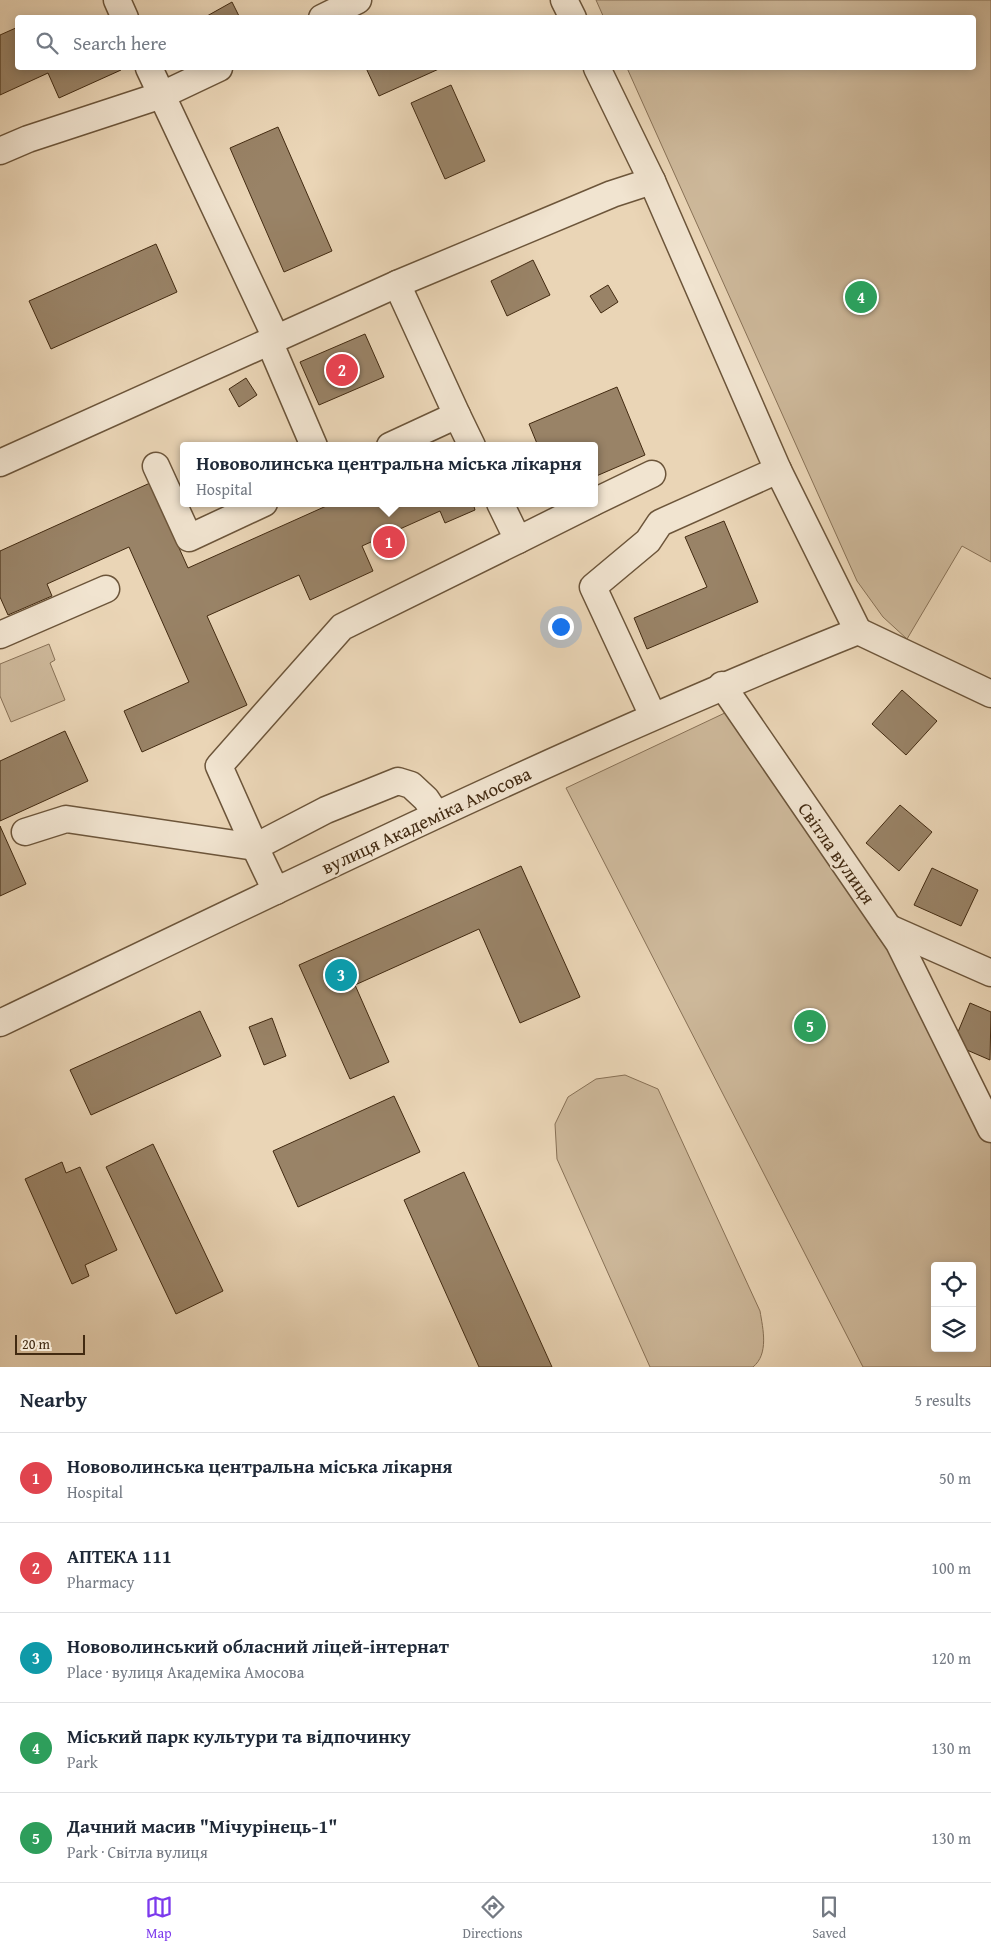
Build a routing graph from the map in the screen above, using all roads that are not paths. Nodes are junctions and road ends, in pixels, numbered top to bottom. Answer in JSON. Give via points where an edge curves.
{"nodes":[{"id":1,"x":117,"y":0,"type":"edge"},
{"id":2,"x":358,"y":0,"type":"edge"},
{"id":3,"x":564,"y":0,"type":"edge"},
{"id":4,"x":124,"y":15,"type":"edge"},
{"id":5,"x":328,"y":15,"type":"edge"},
{"id":6,"x":572,"y":15,"type":"edge"},
{"id":7,"x":150,"y":70,"type":"edge"},
{"id":8,"x":215,"y":70,"type":"edge"},
{"id":9,"x":598,"y":70,"type":"edge"},
{"id":10,"x":162,"y":95,"type":"junction"},
{"id":11,"x":0,"y":151,"type":"edge"},
{"id":12,"x":652,"y":181,"type":"junction"},
{"id":13,"x":397,"y":284,"type":"junction"},
{"id":14,"x":272,"y":340,"type":"junction"},
{"id":15,"x":457,"y":416,"type":"junction"},
{"id":16,"x":312,"y":442,"type":"edge"},
{"id":17,"x":399,"y":442,"type":"edge"},
{"id":18,"x":470,"y":442,"type":"edge"},
{"id":19,"x":0,"y":462,"type":"edge"},
{"id":20,"x":156,"y":466,"type":"dead end"},
{"id":21,"x":778,"y":470,"type":"junction"},
{"id":22,"x":652,"y":474,"type":"dead end"},
{"id":23,"x":598,"y":501,"type":"edge"},
{"id":24,"x":255,"y":507,"type":"edge"},
{"id":25,"x":502,"y":507,"type":"edge"},
{"id":26,"x":585,"y":507,"type":"edge"},
{"id":27,"x":518,"y":540,"type":"junction"},
{"id":28,"x":106,"y":590,"type":"dead end"},
{"id":29,"x":858,"y":631,"type":"junction"},
{"id":30,"x":0,"y":635,"type":"edge"},
{"id":31,"x":722,"y":685,"type":"junction"},
{"id":32,"x":991,"y":694,"type":"edge"},
{"id":33,"x":653,"y":716,"type":"junction"},
{"id":34,"x":436,"y":814,"type":"junction"},
{"id":35,"x":25,"y":832,"type":"dead end"},
{"id":36,"x":255,"y":847,"type":"junction"},
{"id":37,"x":276,"y":891,"type":"junction"},
{"id":38,"x":888,"y":928,"type":"junction"},
{"id":39,"x":991,"y":972,"type":"edge"},
{"id":40,"x":0,"y":1023,"type":"edge"},
{"id":41,"x":991,"y":1129,"type":"edge"}],
"edges":[{"from":1,"to":4,"type":"street"},
{"from":2,"to":5,"type":"street"},
{"from":3,"to":6,"type":"street"},
{"from":7,"to":10,"type":"street"},
{"from":8,"to":10,"type":"street"},
{"from":9,"to":12,"type":"street"},
{"from":10,"to":11,"type":"street"},
{"from":10,"to":14,"type":"street"},
{"from":12,"to":13,"type":"street","via":[[612,194]]},
{"from":12,"to":21,"type":"street"},
{"from":13,"to":14,"type":"street"},
{"from":13,"to":15,"type":"street"},
{"from":14,"to":16,"type":"street"},
{"from":14,"to":19,"type":"street"},
{"from":15,"to":17,"type":"street"},
{"from":15,"to":18,"type":"street"},
{"from":20,"to":24,"type":"street","via":[[189,538]]},
{"from":21,"to":29,"type":"street"},
{"from":21,"to":33,"type":"street","via":[[660,523],[648,541],[593,587]]},
{"from":22,"to":23,"type":"street"},
{"from":25,"to":27,"type":"street"},
{"from":26,"to":27,"type":"street"},
{"from":27,"to":36,"type":"street","via":[[342,627],[219,766]]},
{"from":28,"to":30,"type":"street"},
{"from":29,"to":31,"type":"street","name":"вулиця Академіка Амосова"},
{"from":29,"to":32,"type":"street"},
{"from":31,"to":33,"type":"street","name":"вулиця Академіка Амосова"},
{"from":31,"to":38,"type":"street","name":"Світла вулиця"},
{"from":33,"to":34,"type":"street","name":"вулиця Академіка Амосова"},
{"from":34,"to":36,"type":"street","via":[[411,785],[398,781],[326,810]]},
{"from":34,"to":37,"type":"street","name":"вулиця Академіка Амосова"},
{"from":35,"to":36,"type":"street","via":[[66,819]]},
{"from":36,"to":37,"type":"street"},
{"from":37,"to":40,"type":"street","name":"вулиця Академіка Амосова"},
{"from":38,"to":39,"type":"street"},
{"from":38,"to":41,"type":"street","name":"Світла вулиця","via":[[899,943]]}]}
